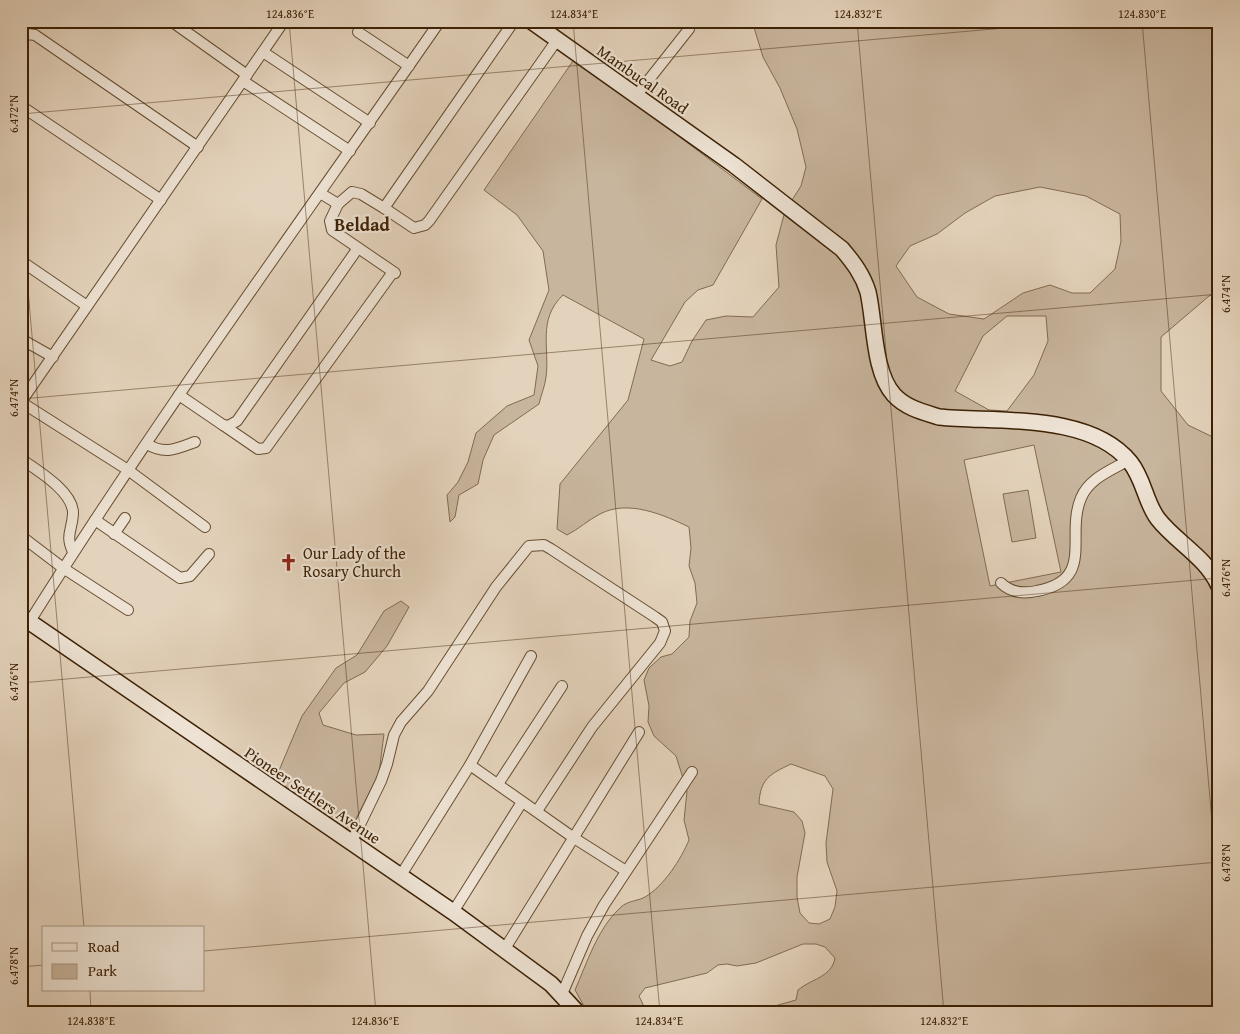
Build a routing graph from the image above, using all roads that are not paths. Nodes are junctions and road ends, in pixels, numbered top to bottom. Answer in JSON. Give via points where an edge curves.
{"nodes":[{"id":1,"x":172,"y":21,"type":"edge"},
{"id":2,"x":284,"y":21,"type":"edge"},
{"id":3,"x":440,"y":21,"type":"edge"},
{"id":4,"x":514,"y":21,"type":"edge"},
{"id":5,"x":531,"y":21,"type":"edge"},
{"id":6,"x":689,"y":30,"type":"dead end"},
{"id":7,"x":358,"y":32,"type":"dead end"},
{"id":8,"x":21,"y":40,"type":"edge"},
{"id":9,"x":557,"y":40,"type":"junction"},
{"id":10,"x":262,"y":52,"type":"junction"},
{"id":11,"x":409,"y":66,"type":"junction"},
{"id":12,"x":245,"y":78,"type":"junction"},
{"id":13,"x":636,"y":96,"type":"junction"},
{"id":14,"x":21,"y":106,"type":"edge"},
{"id":15,"x":370,"y":123,"type":"junction"},
{"id":16,"x":198,"y":146,"type":"junction"},
{"id":17,"x":350,"y":150,"type":"junction"},
{"id":18,"x":320,"y":194,"type":"junction"},
{"id":19,"x":161,"y":200,"type":"junction"},
{"id":20,"x":338,"y":204,"type":"junction"},
{"id":21,"x":384,"y":208,"type":"junction"},
{"id":22,"x":358,"y":248,"type":"junction"},
{"id":23,"x":21,"y":261,"type":"edge"},
{"id":24,"x":87,"y":306,"type":"junction"},
{"id":25,"x":21,"y":339,"type":"edge"},
{"id":26,"x":53,"y":357,"type":"junction"},
{"id":27,"x":25,"y":388,"type":"edge"},
{"id":28,"x":179,"y":395,"type":"junction"},
{"id":29,"x":21,"y":402,"type":"edge"},
{"id":30,"x":223,"y":425,"type":"junction"},
{"id":31,"x":195,"y":442,"type":"dead end"},
{"id":32,"x":147,"y":444,"type":"junction"},
{"id":33,"x":21,"y":459,"type":"edge"},
{"id":34,"x":1129,"y":460,"type":"junction"},
{"id":35,"x":128,"y":470,"type":"junction"},
{"id":36,"x":125,"y":518,"type":"dead end"},
{"id":37,"x":95,"y":520,"type":"junction"},
{"id":38,"x":205,"y":527,"type":"dead end"},
{"id":39,"x":114,"y":534,"type":"junction"},
{"id":40,"x":21,"y":536,"type":"edge"},
{"id":41,"x":73,"y":552,"type":"junction"},
{"id":42,"x":209,"y":554,"type":"dead end"},
{"id":43,"x":63,"y":568,"type":"junction"},
{"id":44,"x":1001,"y":583,"type":"dead end"},
{"id":45,"x":1219,"y":586,"type":"edge"},
{"id":46,"x":128,"y":610,"type":"dead end"},
{"id":47,"x":25,"y":619,"type":"edge"},
{"id":48,"x":531,"y":656,"type":"dead end"},
{"id":49,"x":562,"y":686,"type":"dead end"},
{"id":50,"x":639,"y":732,"type":"dead end"},
{"id":51,"x":470,"y":765,"type":"junction"},
{"id":52,"x":692,"y":772,"type":"dead end"},
{"id":53,"x":498,"y":784,"type":"junction"},
{"id":54,"x":522,"y":802,"type":"junction"},
{"id":55,"x":537,"y":811,"type":"junction"},
{"id":56,"x":574,"y":838,"type":"junction"},
{"id":57,"x":352,"y":841,"type":"junction"},
{"id":58,"x":626,"y":871,"type":"junction"},
{"id":59,"x":401,"y":875,"type":"junction"},
{"id":60,"x":453,"y":912,"type":"junction"},
{"id":61,"x":504,"y":950,"type":"junction"},
{"id":62,"x":562,"y":994,"type":"junction"},
{"id":63,"x":578,"y":1013,"type":"edge"}],
"edges":[{"from":1,"to":12,"type":"street"},
{"from":2,"to":10,"type":"street"},
{"from":3,"to":11,"type":"street"},
{"from":4,"to":21,"type":"street"},
{"from":5,"to":9,"type":"main road","name":"Mambucal Road"},
{"from":6,"to":13,"type":"street"},
{"from":7,"to":11,"type":"street"},
{"from":8,"to":16,"type":"street","via":[[28,34],[35,35]]},
{"from":9,"to":13,"type":"main road","name":"Mambucal Road"},
{"from":9,"to":21,"type":"street","via":[[425,225],[414,228]]},
{"from":10,"to":12,"type":"street"},
{"from":10,"to":15,"type":"street"},
{"from":11,"to":15,"type":"street"},
{"from":12,"to":16,"type":"street"},
{"from":12,"to":17,"type":"street"},
{"from":13,"to":34,"type":"main road","name":"Mambucal Road","via":[[734,165],[827,236],[854,262],[867,290],[885,380],[905,404],[939,416],[1070,428],[1108,445]]},
{"from":14,"to":19,"type":"street"},
{"from":15,"to":17,"type":"street"},
{"from":16,"to":19,"type":"street"},
{"from":17,"to":18,"type":"street"},
{"from":18,"to":20,"type":"street"},
{"from":18,"to":28,"type":"street"},
{"from":19,"to":24,"type":"street"},
{"from":20,"to":21,"type":"street","via":[[352,192],[362,194]]},
{"from":20,"to":22,"type":"street","via":[[330,221],[332,230]]},
{"from":22,"to":30,"type":"street","via":[[237,421]]},
{"from":22,"to":30,"type":"street","via":[[394,272],[266,448],[258,449]]},
{"from":23,"to":24,"type":"street"},
{"from":24,"to":26,"type":"street"},
{"from":25,"to":26,"type":"street"},
{"from":26,"to":27,"type":"street"},
{"from":27,"to":29,"type":"street"},
{"from":28,"to":30,"type":"street"},
{"from":28,"to":32,"type":"street"},
{"from":29,"to":35,"type":"street"},
{"from":31,"to":32,"type":"street","via":[[168,452]]},
{"from":32,"to":35,"type":"street"},
{"from":33,"to":41,"type":"street","via":[[68,499],[73,514],[68,542]]},
{"from":34,"to":44,"type":"street","via":[[1101,475],[1081,497],[1077,512],[1075,562],[1069,574],[1049,588],[1026,593],[1016,592]]},
{"from":34,"to":45,"type":"main road","via":[[1157,517],[1202,560]]},
{"from":35,"to":37,"type":"street"},
{"from":35,"to":38,"type":"street"},
{"from":36,"to":39,"type":"street"},
{"from":37,"to":39,"type":"street"},
{"from":37,"to":41,"type":"street"},
{"from":39,"to":42,"type":"street","via":[[180,578],[190,576]]},
{"from":40,"to":43,"type":"street"},
{"from":41,"to":43,"type":"street"},
{"from":43,"to":46,"type":"street"},
{"from":43,"to":47,"type":"street"},
{"from":47,"to":57,"type":"main road","name":"Pioneer Settlers Avenue"},
{"from":48,"to":51,"type":"street"},
{"from":49,"to":53,"type":"street"},
{"from":50,"to":56,"type":"street"},
{"from":51,"to":53,"type":"street"},
{"from":51,"to":59,"type":"street"},
{"from":52,"to":58,"type":"street"},
{"from":53,"to":54,"type":"street"},
{"from":54,"to":55,"type":"street"},
{"from":54,"to":60,"type":"street"},
{"from":55,"to":56,"type":"street"},
{"from":55,"to":57,"type":"street","via":[[592,727],[660,643],[665,631],[662,622],[655,617],[551,549],[537,545],[529,546],[496,587],[439,676],[401,722],[381,781]]},
{"from":56,"to":58,"type":"street"},
{"from":56,"to":61,"type":"street"},
{"from":57,"to":59,"type":"main road","name":"Pioneer Settlers Avenue"},
{"from":58,"to":62,"type":"street","via":[[587,936]]},
{"from":59,"to":60,"type":"main road","name":"Pioneer Settlers Avenue"},
{"from":60,"to":61,"type":"main road","name":"Pioneer Settlers Avenue"},
{"from":61,"to":62,"type":"main road","name":"Pioneer Settlers Avenue"},
{"from":62,"to":63,"type":"main road","name":"Pioneer Settlers Avenue"}]}
